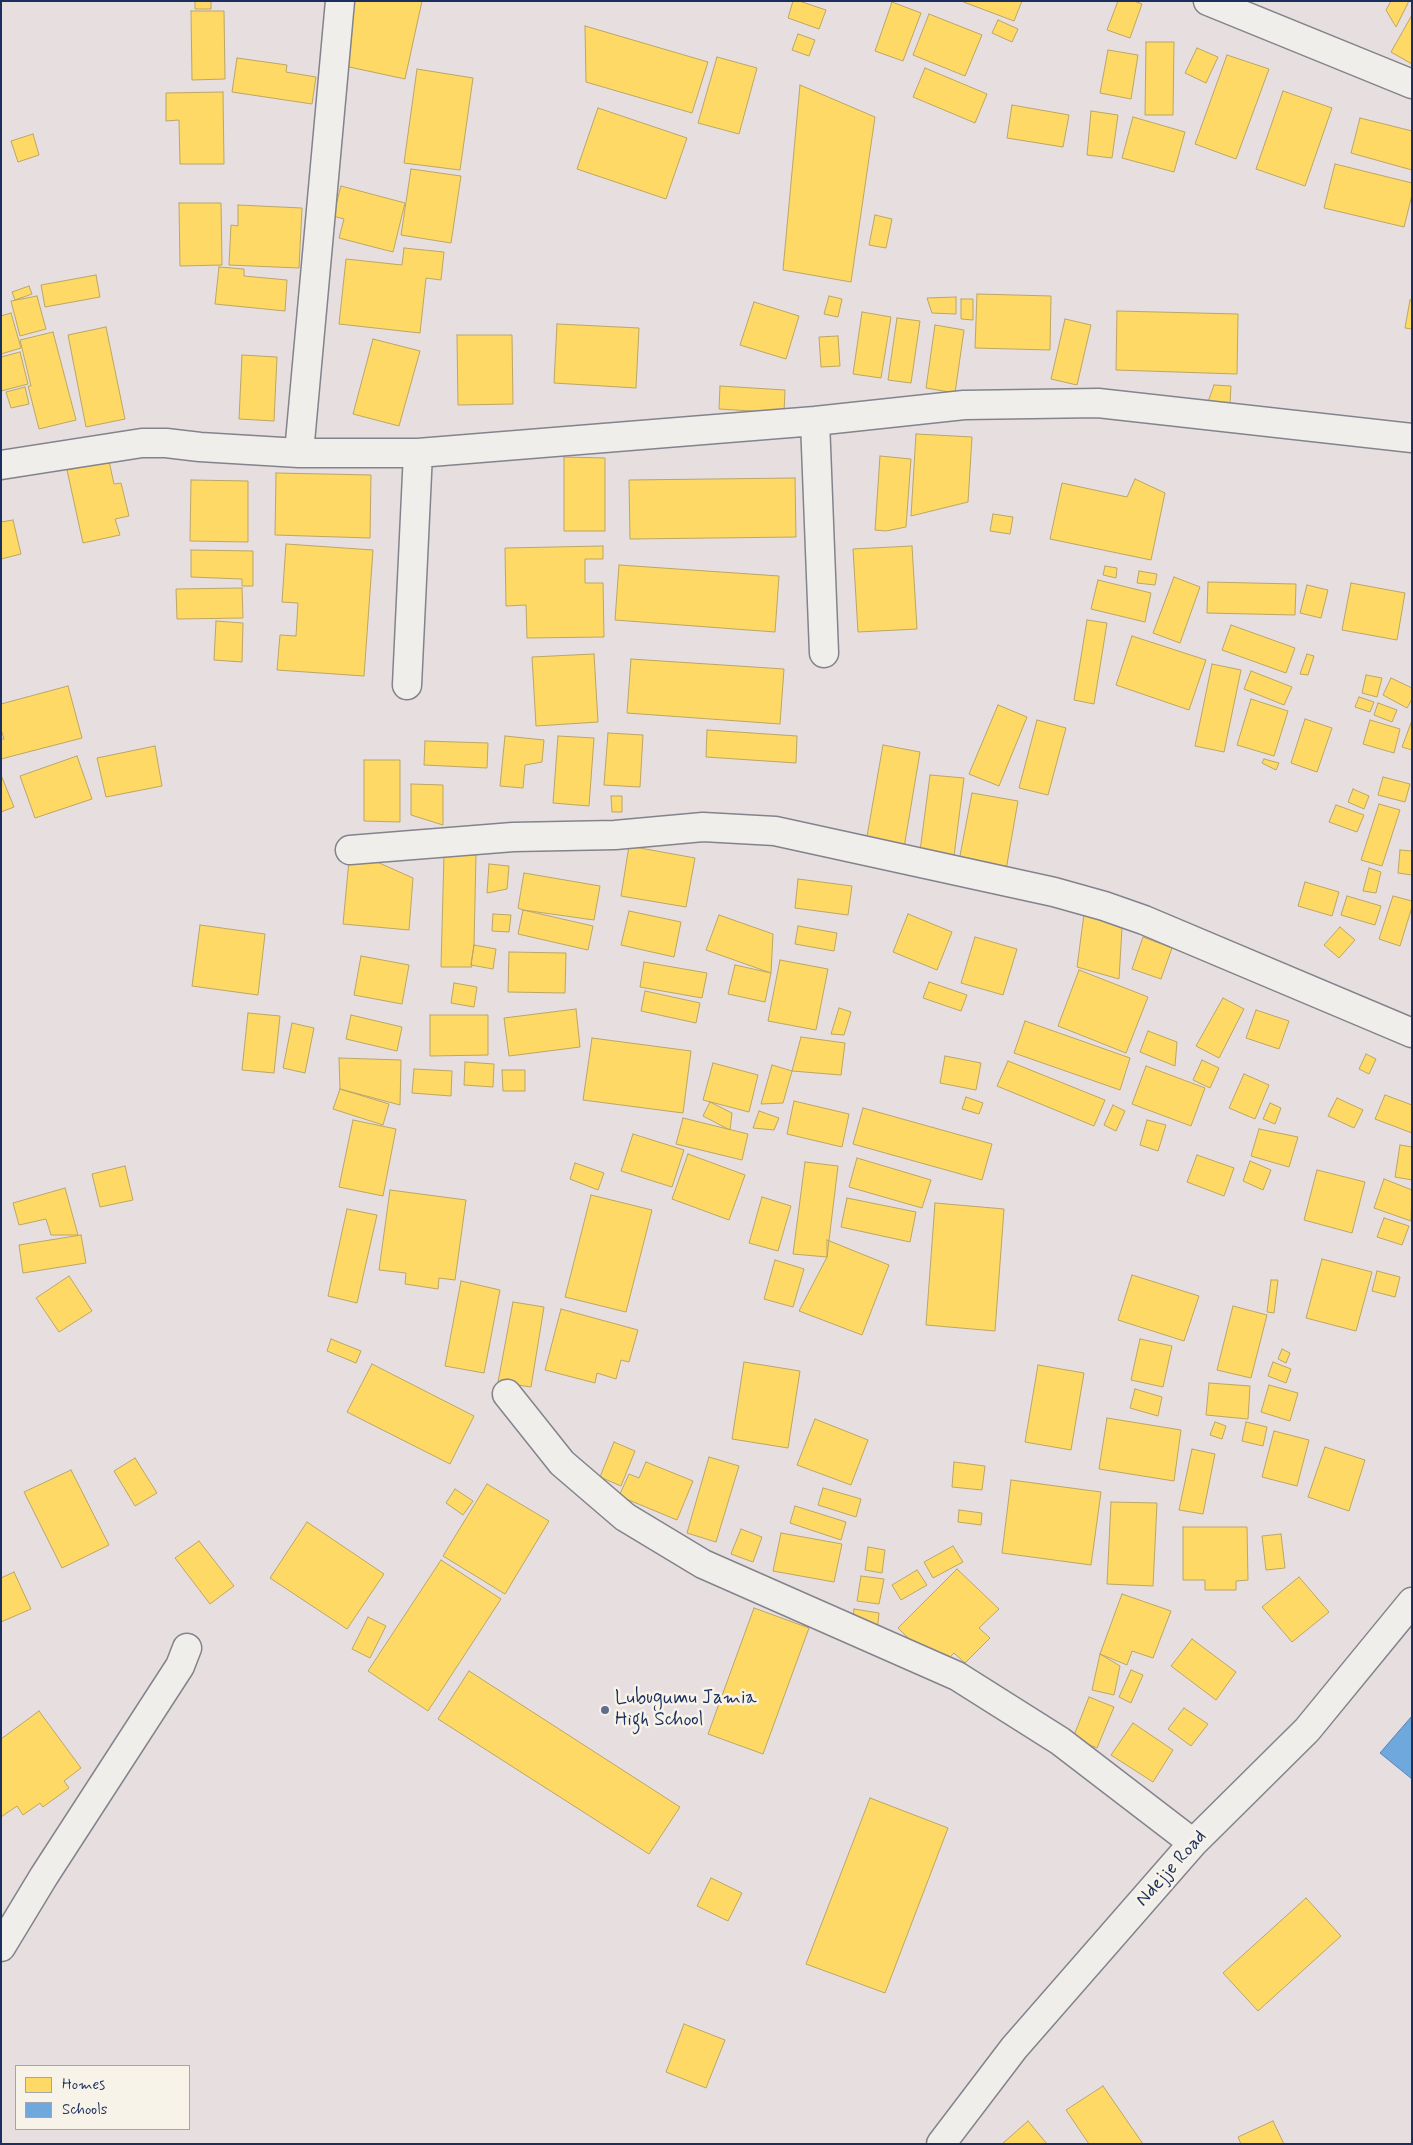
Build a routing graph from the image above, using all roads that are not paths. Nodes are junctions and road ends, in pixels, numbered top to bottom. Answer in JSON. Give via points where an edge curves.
{"nodes":[{"id":1,"x":340,"y":1,"type":"edge"},
{"id":2,"x":1208,"y":1,"type":"edge"},
{"id":3,"x":1412,"y":84,"type":"edge"},
{"id":4,"x":815,"y":421,"type":"junction"},
{"id":5,"x":1412,"y":438,"type":"edge"},
{"id":6,"x":418,"y":453,"type":"junction"},
{"id":7,"x":299,"y":454,"type":"junction"},
{"id":8,"x":1,"y":465,"type":"edge"},
{"id":9,"x":824,"y":653,"type":"dead end"},
{"id":10,"x":407,"y":685,"type":"dead end"},
{"id":11,"x":350,"y":850,"type":"dead end"},
{"id":12,"x":1412,"y":1033,"type":"edge"},
{"id":13,"x":507,"y":1394,"type":"dead end"},
{"id":14,"x":1412,"y":1602,"type":"edge"},
{"id":15,"x":187,"y":1648,"type":"dead end"},
{"id":16,"x":1193,"y":1843,"type":"junction"},
{"id":17,"x":1,"y":1947,"type":"edge"},
{"id":18,"x":941,"y":2144,"type":"edge"}],
"edges":[{"from":1,"to":7,"type":"street"},
{"from":2,"to":3,"type":"street"},
{"from":4,"to":5,"type":"street","via":[[964,404],[1098,403]]},
{"from":4,"to":6,"type":"street"},
{"from":4,"to":9,"type":"street"},
{"from":6,"to":7,"type":"street"},
{"from":6,"to":10,"type":"street"},
{"from":7,"to":8,"type":"street","via":[[142,443]]},
{"from":11,"to":12,"type":"street","via":[[703,827],[775,831],[1054,892],[1104,906]]},
{"from":13,"to":16,"type":"street","via":[[562,1463],[625,1517],[703,1564],[956,1676],[1060,1741]]},
{"from":14,"to":16,"type":"street","name":"Ndejje Road","via":[[1307,1730]]},
{"from":15,"to":17,"type":"street","via":[[180,1666]]},
{"from":16,"to":18,"type":"street","name":"Ndejje Road","via":[[1014,2048]]}]}
